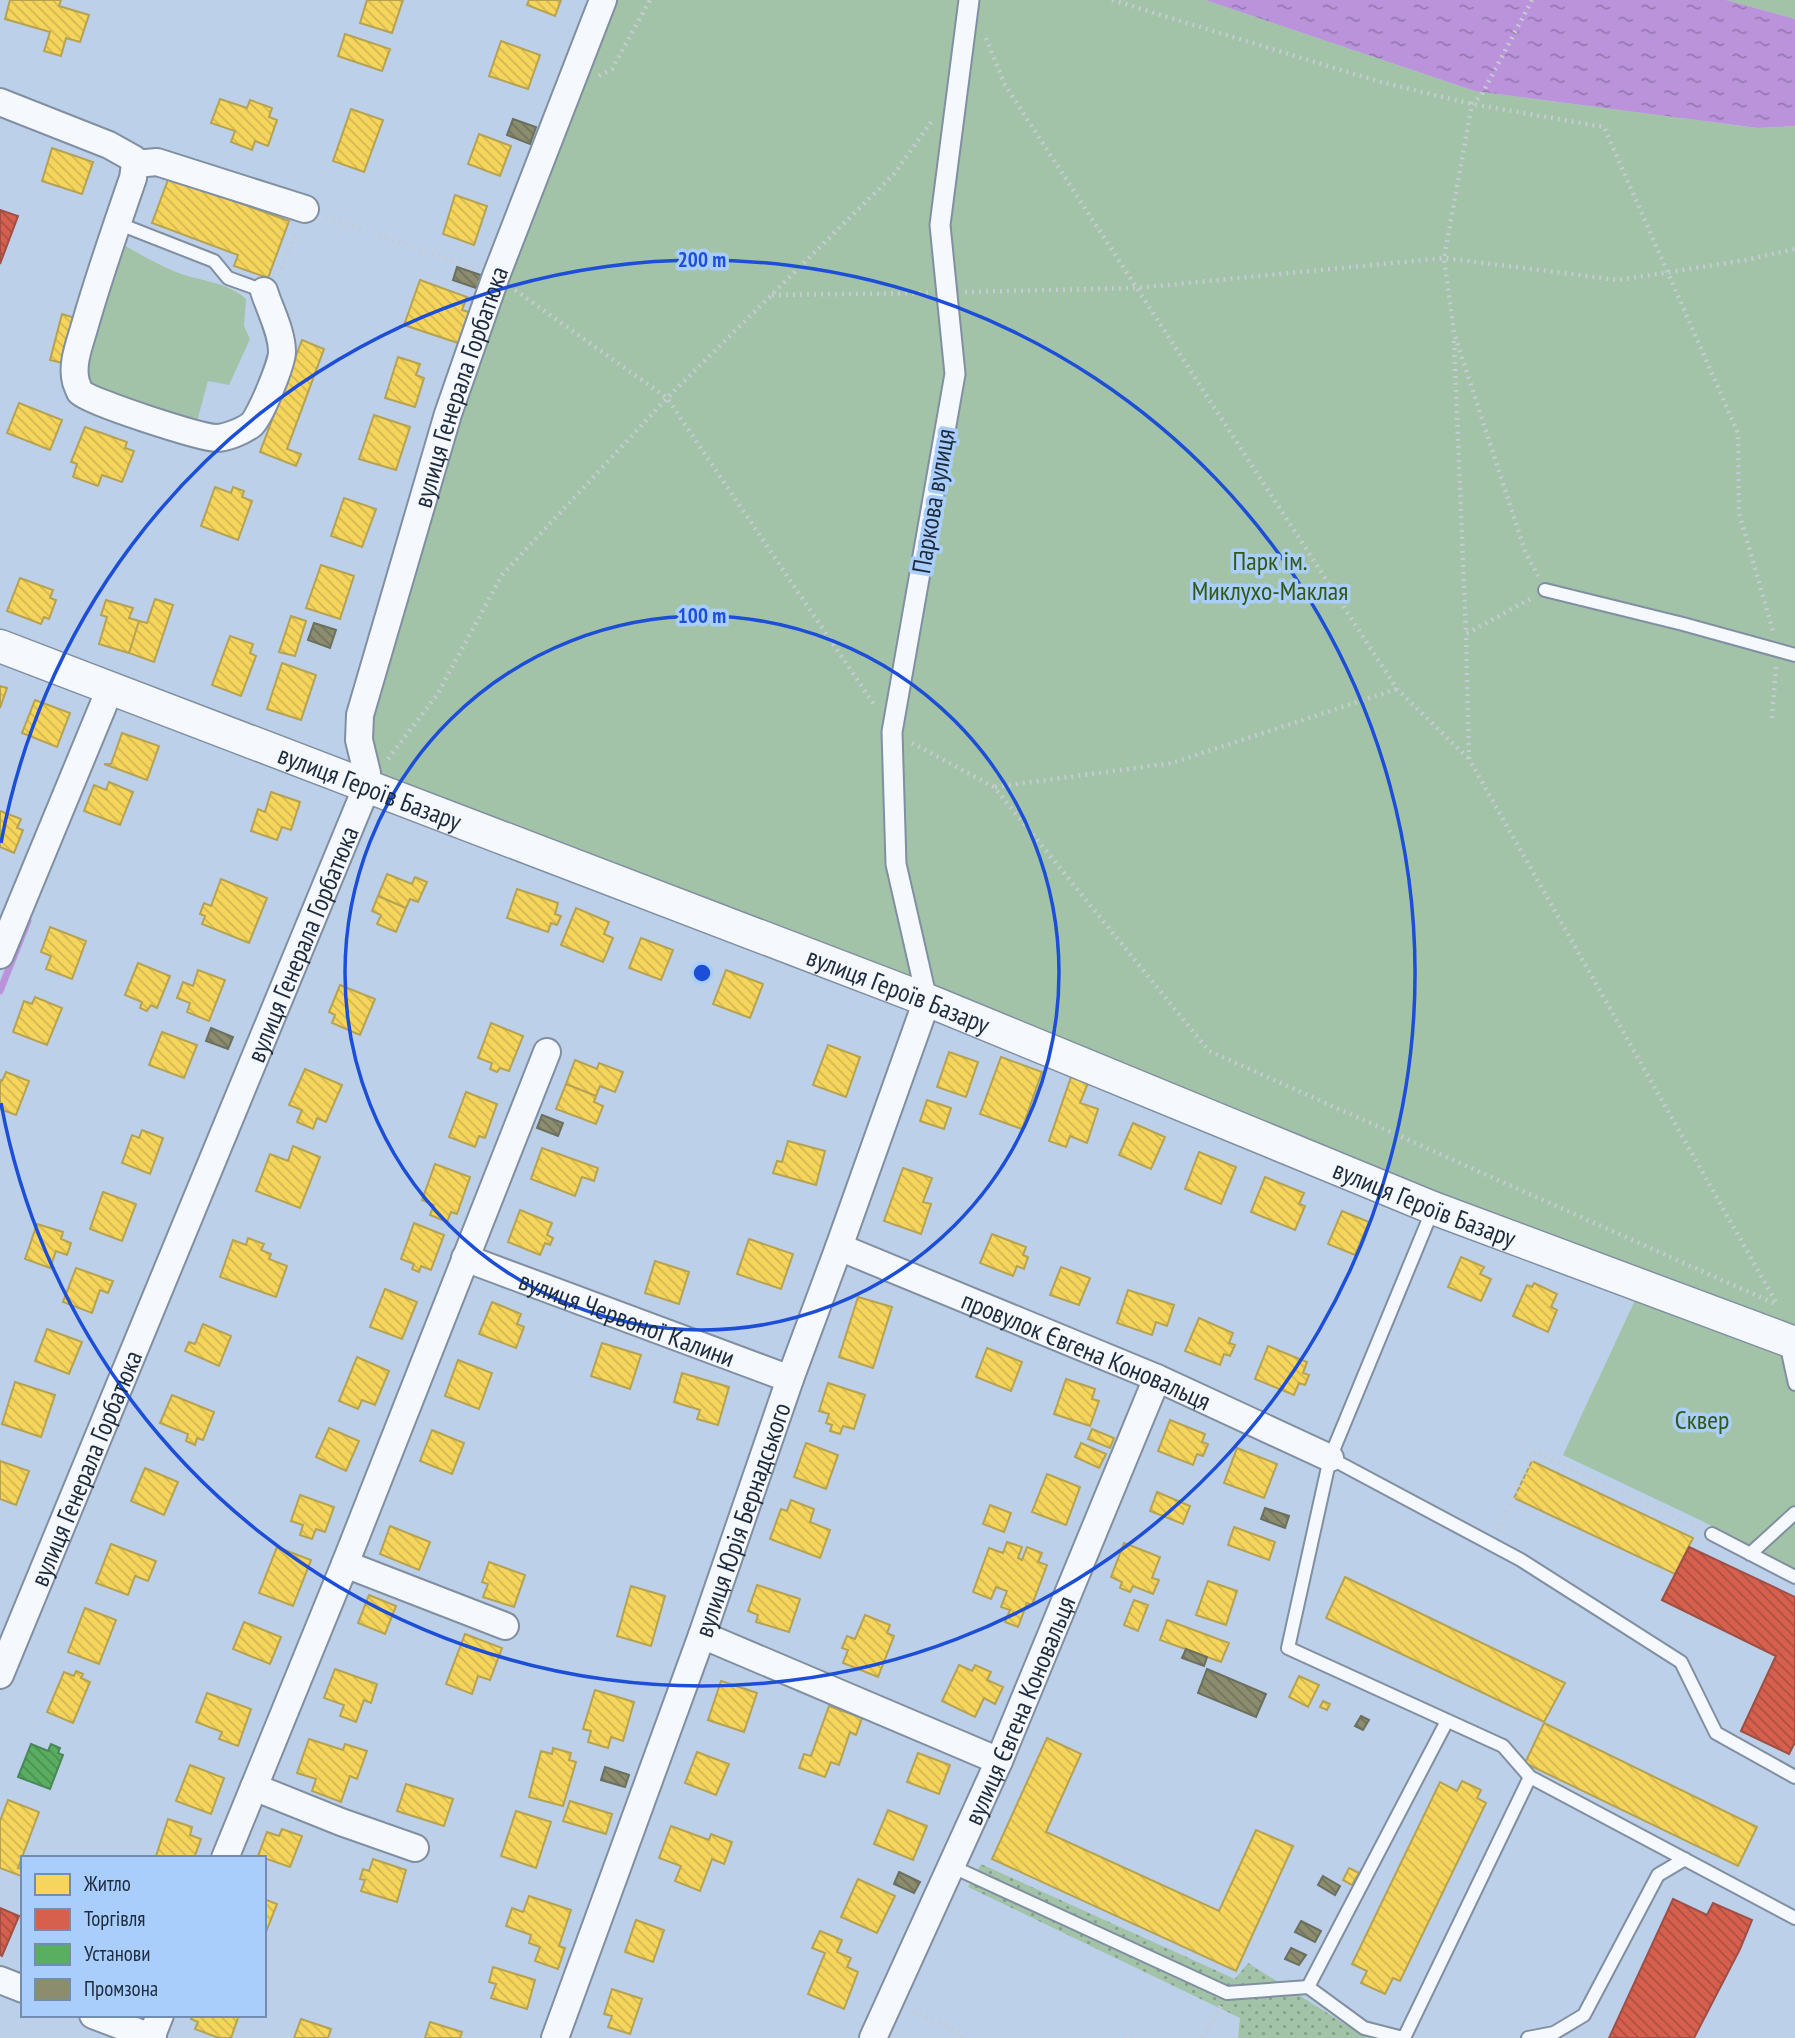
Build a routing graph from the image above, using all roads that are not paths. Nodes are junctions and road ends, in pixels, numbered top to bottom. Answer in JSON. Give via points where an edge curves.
{"nodes":[{"id":1,"x":603,"y":0,"type":"edge"},
{"id":2,"x":969,"y":0,"type":"edge"},
{"id":3,"x":0,"y":102,"type":"edge"},
{"id":4,"x":135,"y":164,"type":"junction"},
{"id":5,"x":305,"y":209,"type":"road end"},
{"id":6,"x":117,"y":223,"type":"junction"},
{"id":7,"x":264,"y":291,"type":"joint"},
{"id":8,"x":1545,"y":590,"type":"road end"},
{"id":9,"x":0,"y":646,"type":"edge"},
{"id":10,"x":1795,"y":655,"type":"edge"},
{"id":11,"x":110,"y":689,"type":"junction"},
{"id":12,"x":367,"y":786,"type":"junction"},
{"id":13,"x":0,"y":955,"type":"edge"},
{"id":14,"x":927,"y":1000,"type":"junction"},
{"id":15,"x":547,"y":1052,"type":"dead end"},
{"id":16,"x":1433,"y":1208,"type":"junction"},
{"id":17,"x":839,"y":1247,"type":"junction"},
{"id":18,"x":465,"y":1258,"type":"junction"},
{"id":19,"x":1790,"y":1341,"type":"edge"},
{"id":20,"x":1157,"y":1378,"type":"junction"},
{"id":21,"x":790,"y":1379,"type":"junction"},
{"id":22,"x":1795,"y":1384,"type":"edge"},
{"id":23,"x":1330,"y":1458,"type":"junction"},
{"id":24,"x":1795,"y":1513,"type":"edge"},
{"id":25,"x":1712,"y":1534,"type":"road end"},
{"id":26,"x":1750,"y":1553,"type":"junction"},
{"id":27,"x":345,"y":1564,"type":"junction"},
{"id":28,"x":1795,"y":1577,"type":"edge"},
{"id":29,"x":505,"y":1626,"type":"dead end"},
{"id":30,"x":702,"y":1635,"type":"junction"},
{"id":31,"x":0,"y":1675,"type":"edge"},
{"id":32,"x":1447,"y":1721,"type":"junction"},
{"id":33,"x":999,"y":1761,"type":"junction"},
{"id":34,"x":1530,"y":1777,"type":"junction"},
{"id":35,"x":1795,"y":1777,"type":"edge"},
{"id":36,"x":254,"y":1787,"type":"junction"},
{"id":37,"x":415,"y":1848,"type":"dead end"},
{"id":38,"x":226,"y":1856,"type":"edge"},
{"id":39,"x":1685,"y":1860,"type":"junction"},
{"id":40,"x":951,"y":1866,"type":"junction"},
{"id":41,"x":1795,"y":1919,"type":"edge"},
{"id":42,"x":0,"y":1980,"type":"edge"},
{"id":43,"x":1308,"y":1987,"type":"junction"},
{"id":44,"x":21,"y":1988,"type":"edge"},
{"id":45,"x":98,"y":2017,"type":"edge"},
{"id":46,"x":159,"y":2017,"type":"edge"},
{"id":47,"x":152,"y":2038,"type":"edge"},
{"id":48,"x":555,"y":2038,"type":"edge"},
{"id":49,"x":873,"y":2038,"type":"edge"},
{"id":50,"x":1404,"y":2038,"type":"edge"},
{"id":51,"x":1528,"y":2038,"type":"edge"}],
"edges":[{"from":1,"to":12,"type":"street","name":"вулиця Генерала Горбатюка","via":[[448,414],[360,715]]},
{"from":2,"to":14,"type":"street","name":"Паркова вулиця","via":[[940,225],[955,374],[892,732],[897,864]]},
{"from":3,"to":4,"type":"street","via":[[109,145],[129,155]]},
{"from":4,"to":5,"type":"street","via":[[157,162]]},
{"from":4,"to":6,"type":"street"},
{"from":6,"to":7,"type":"lane","via":[[214,261],[228,278]]},
{"from":6,"to":7,"type":"street","via":[[74,369],[80,392],[105,405],[217,438],[253,424],[283,355]]},
{"from":8,"to":10,"type":"lane"},
{"from":9,"to":11,"type":"street","name":"вулиця Героїв Базару"},
{"from":11,"to":12,"type":"street","name":"вулиця Героїв Базару"},
{"from":11,"to":13,"type":"street"},
{"from":12,"to":14,"type":"street","name":"вулиця Героїв Базару"},
{"from":12,"to":31,"type":"street","name":"вулиця Генерала Горбатюка"},
{"from":14,"to":16,"type":"street","name":"вулиця Героїв Базару"},
{"from":14,"to":17,"type":"street","name":"вулиця Юрія Бернадського"},
{"from":15,"to":18,"type":"street"},
{"from":16,"to":19,"type":"street","name":"вулиця Героїв Базару"},
{"from":16,"to":23,"type":"lane"},
{"from":17,"to":20,"type":"street","name":"провулок Євгена Коновальця"},
{"from":17,"to":21,"type":"street","name":"вулиця Юрія Бернадського"},
{"from":18,"to":21,"type":"street","name":"вулиця Червоної Калини"},
{"from":18,"to":27,"type":"street"},
{"from":19,"to":22,"type":"lane"},
{"from":20,"to":23,"type":"street","name":"провулок Євгена Коновальця"},
{"from":20,"to":33,"type":"street","name":"вулиця Євгена Коновальця"},
{"from":21,"to":30,"type":"street","name":"вулиця Юрія Бернадського"},
{"from":23,"to":32,"type":"lane","via":[[1288,1648]]},
{"from":23,"to":35,"type":"lane","via":[[1521,1560],[1682,1662],[1716,1733]]},
{"from":24,"to":26,"type":"lane"},
{"from":25,"to":26,"type":"lane"},
{"from":26,"to":28,"type":"lane"},
{"from":27,"to":29,"type":"street"},
{"from":27,"to":36,"type":"street"},
{"from":30,"to":33,"type":"street"},
{"from":30,"to":48,"type":"street","name":"вулиця Юрія Бернадського"},
{"from":32,"to":34,"type":"lane","via":[[1503,1746]]},
{"from":32,"to":43,"type":"lane"},
{"from":33,"to":40,"type":"street","name":"вулиця Євгена Коновальця"},
{"from":34,"to":39,"type":"lane"},
{"from":34,"to":50,"type":"lane"},
{"from":36,"to":37,"type":"street"},
{"from":36,"to":38,"type":"street"},
{"from":39,"to":41,"type":"lane"},
{"from":39,"to":51,"type":"lane","via":[[1658,1875],[1584,2015],[1554,2033]]},
{"from":40,"to":43,"type":"lane","via":[[1227,1993]]},
{"from":40,"to":49,"type":"street","name":"вулиця Євгена Коновальця"},
{"from":42,"to":44,"type":"street"},
{"from":43,"to":50,"type":"lane","via":[[1364,2028]]},
{"from":45,"to":47,"type":"street"},
{"from":46,"to":47,"type":"street"}]}
